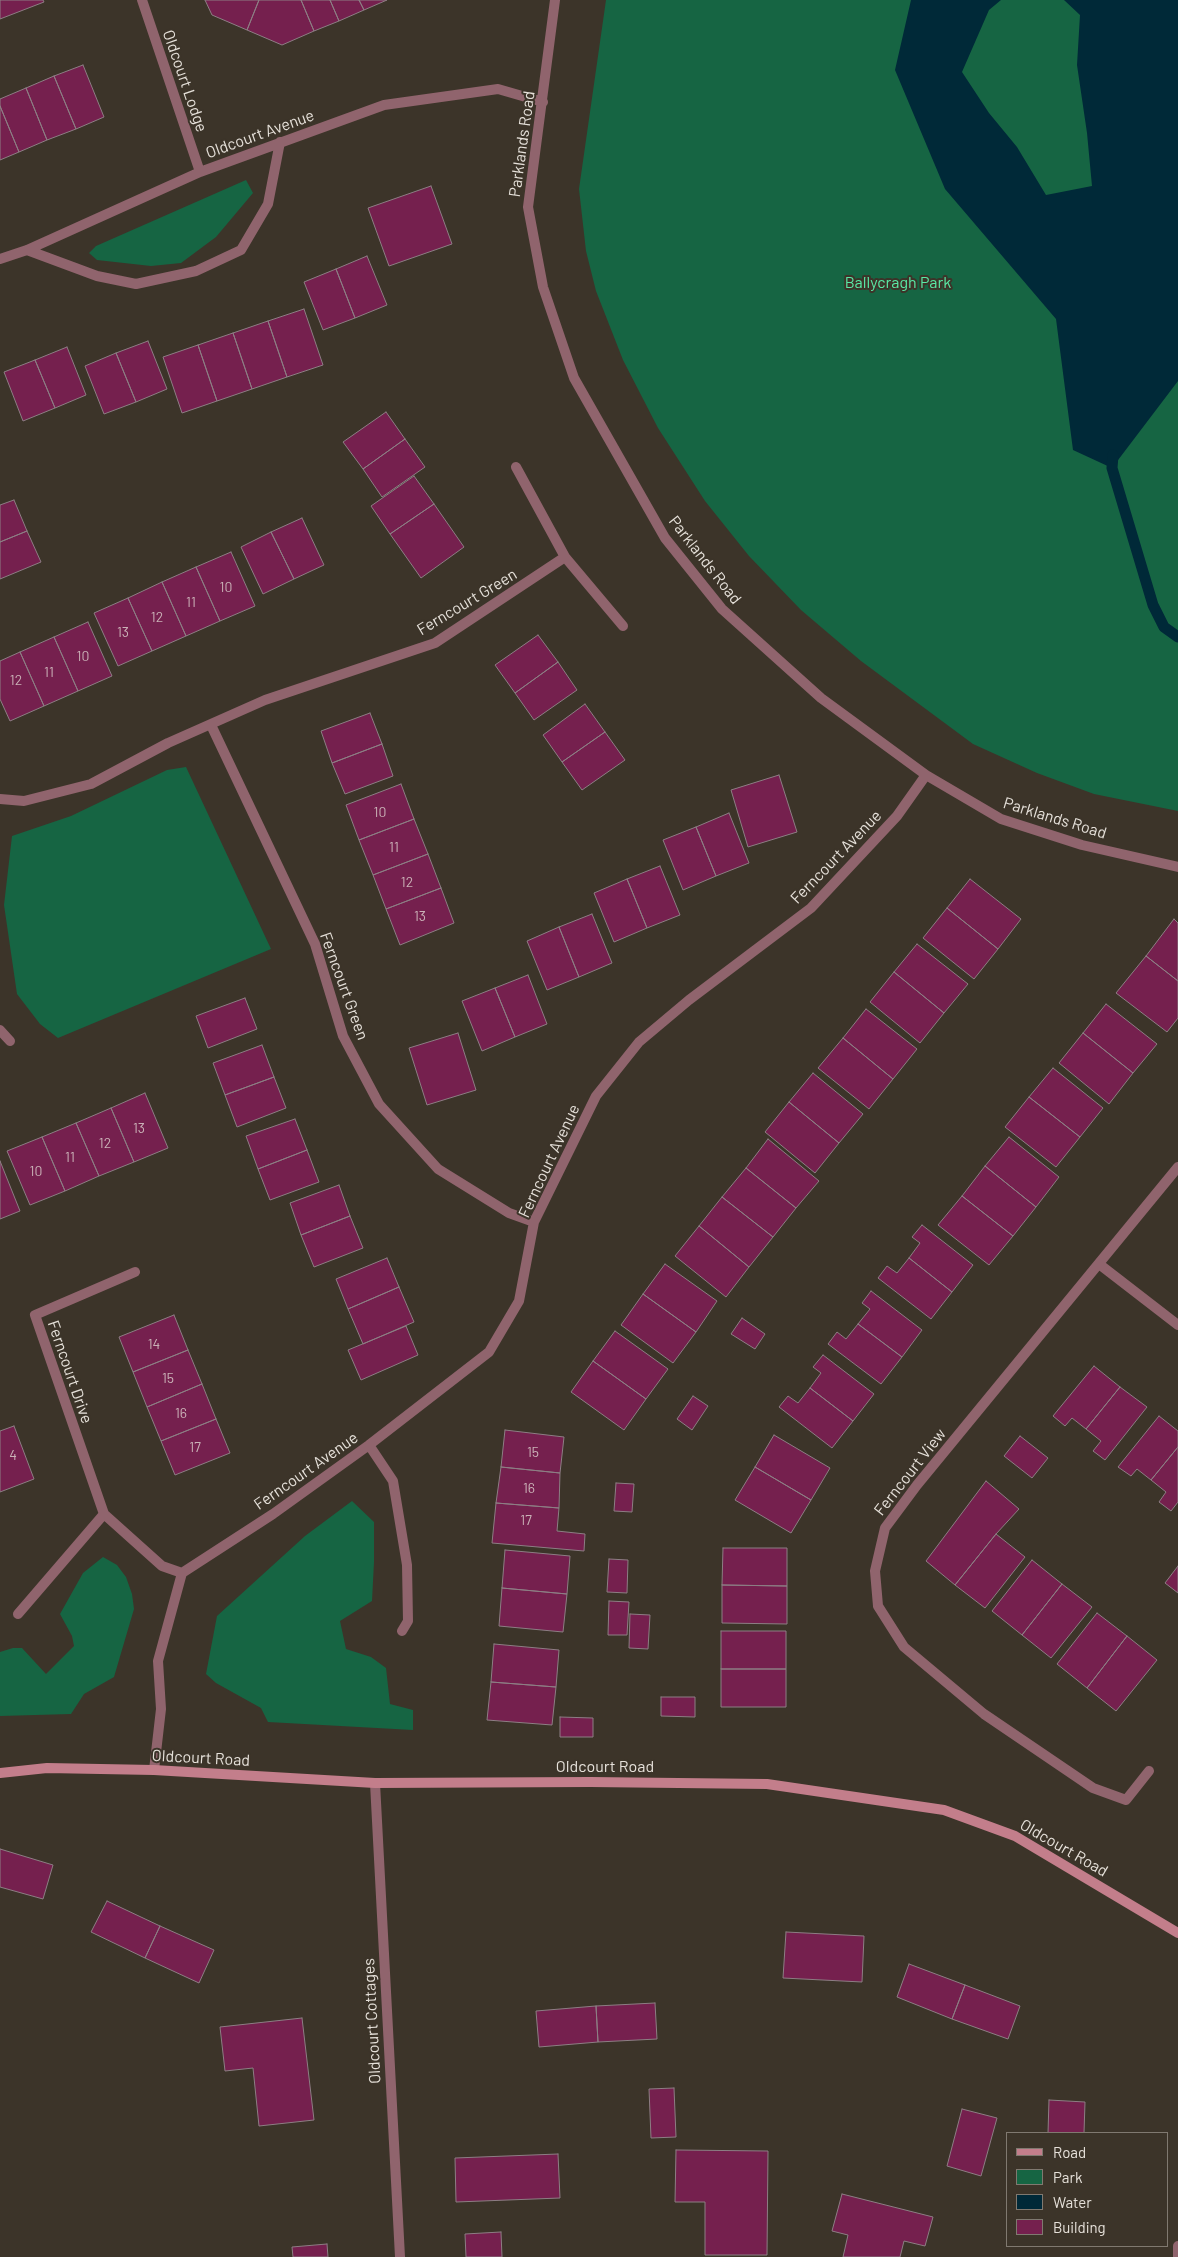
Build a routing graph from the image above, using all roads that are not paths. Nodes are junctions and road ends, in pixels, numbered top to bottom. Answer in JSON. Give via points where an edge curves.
{"nodes":[{"id":1,"x":142,"y":0,"type":"edge"},
{"id":2,"x":555,"y":0,"type":"edge"},
{"id":3,"x":543,"y":102,"type":"junction"},
{"id":4,"x":280,"y":142,"type":"junction"},
{"id":5,"x":200,"y":172,"type":"junction"},
{"id":6,"x":27,"y":250,"type":"junction"},
{"id":7,"x":0,"y":259,"type":"edge"},
{"id":8,"x":516,"y":468,"type":"dead end"},
{"id":9,"x":565,"y":557,"type":"junction"},
{"id":10,"x":623,"y":626,"type":"dead end"},
{"id":11,"x":211,"y":725,"type":"junction"},
{"id":12,"x":926,"y":776,"type":"junction"},
{"id":13,"x":0,"y":799,"type":"edge"},
{"id":14,"x":1178,"y":867,"type":"edge"},
{"id":15,"x":0,"y":1030,"type":"edge"},
{"id":16,"x":10,"y":1041,"type":"dead end"},
{"id":17,"x":1178,"y":1167,"type":"edge"},
{"id":18,"x":534,"y":1222,"type":"junction"},
{"id":19,"x":1099,"y":1264,"type":"junction"},
{"id":20,"x":135,"y":1272,"type":"dead end"},
{"id":21,"x":1178,"y":1325,"type":"edge"},
{"id":22,"x":369,"y":1445,"type":"junction"},
{"id":23,"x":104,"y":1514,"type":"junction"},
{"id":24,"x":182,"y":1573,"type":"junction"},
{"id":25,"x":18,"y":1614,"type":"dead end"},
{"id":26,"x":402,"y":1631,"type":"dead end"},
{"id":27,"x":154,"y":1770,"type":"junction"},
{"id":28,"x":1148,"y":1771,"type":"dead end"},
{"id":29,"x":0,"y":1773,"type":"edge"},
{"id":30,"x":375,"y":1783,"type":"junction"},
{"id":31,"x":1178,"y":1932,"type":"edge"},
{"id":32,"x":1178,"y":2246,"type":"edge"},
{"id":33,"x":400,"y":2257,"type":"edge"},
{"id":34,"x":1178,"y":2257,"type":"edge"}],
"edges":[{"from":1,"to":5,"type":"street","name":"Oldcourt Lodge"},
{"from":2,"to":3,"type":"street","name":"Parklands Road"},
{"from":3,"to":4,"type":"street","name":"Oldcourt Avenue","via":[[498,89],[384,105]]},
{"from":3,"to":12,"type":"street","name":"Parklands Road","via":[[528,207],[544,287],[574,378],[665,538],[729,615],[821,698]]},
{"from":4,"to":5,"type":"street","name":"Oldcourt Avenue"},
{"from":4,"to":6,"type":"street","via":[[268,204],[241,250],[196,271],[136,284],[97,276]]},
{"from":5,"to":6,"type":"street","name":"Oldcourt Avenue"},
{"from":6,"to":7,"type":"street","name":"Oldcourt Avenue"},
{"from":8,"to":9,"type":"street"},
{"from":9,"to":10,"type":"street"},
{"from":9,"to":11,"type":"street","name":"Ferncourt Green","via":[[435,643],[265,700]]},
{"from":11,"to":13,"type":"street","name":"Ferncourt Green","via":[[168,743],[91,784],[24,801]]},
{"from":11,"to":18,"type":"street","name":"Ferncourt Green","via":[[315,944],[343,1036],[379,1104],[438,1169],[509,1213]]},
{"from":12,"to":14,"type":"street","name":"Parklands Road","via":[[1001,819],[1082,845]]},
{"from":12,"to":18,"type":"street","name":"Ferncourt Avenue","via":[[897,816],[811,908],[688,1000],[639,1042],[596,1096]]},
{"from":15,"to":16,"type":"street"},
{"from":17,"to":19,"type":"street","name":"Ferncourt View"},
{"from":18,"to":22,"type":"street","name":"Ferncourt Avenue","via":[[519,1301],[490,1352]]},
{"from":19,"to":21,"type":"street"},
{"from":19,"to":28,"type":"street","name":"Ferncourt View","via":[[885,1528],[875,1571],[878,1606],[904,1647],[984,1714],[1093,1788],[1126,1800]]},
{"from":20,"to":23,"type":"street","name":"Ferncourt Drive","via":[[35,1315]]},
{"from":22,"to":24,"type":"street","name":"Ferncourt Avenue","via":[[273,1514]]},
{"from":22,"to":26,"type":"street","via":[[393,1481],[407,1565],[408,1621]]},
{"from":23,"to":24,"type":"street","name":"Ferncourt Drive","via":[[162,1566]]},
{"from":23,"to":25,"type":"street"},
{"from":24,"to":27,"type":"street","via":[[158,1661],[161,1709]]},
{"from":27,"to":29,"type":"street","name":"Oldcourt Road","via":[[47,1768]]},
{"from":27,"to":30,"type":"street","name":"Oldcourt Road"},
{"from":30,"to":31,"type":"street","name":"Oldcourt Road","via":[[767,1784],[944,1810],[1015,1836]]},
{"from":30,"to":33,"type":"street","name":"Oldcourt Cottages"},
{"from":32,"to":34,"type":"street"}]}
